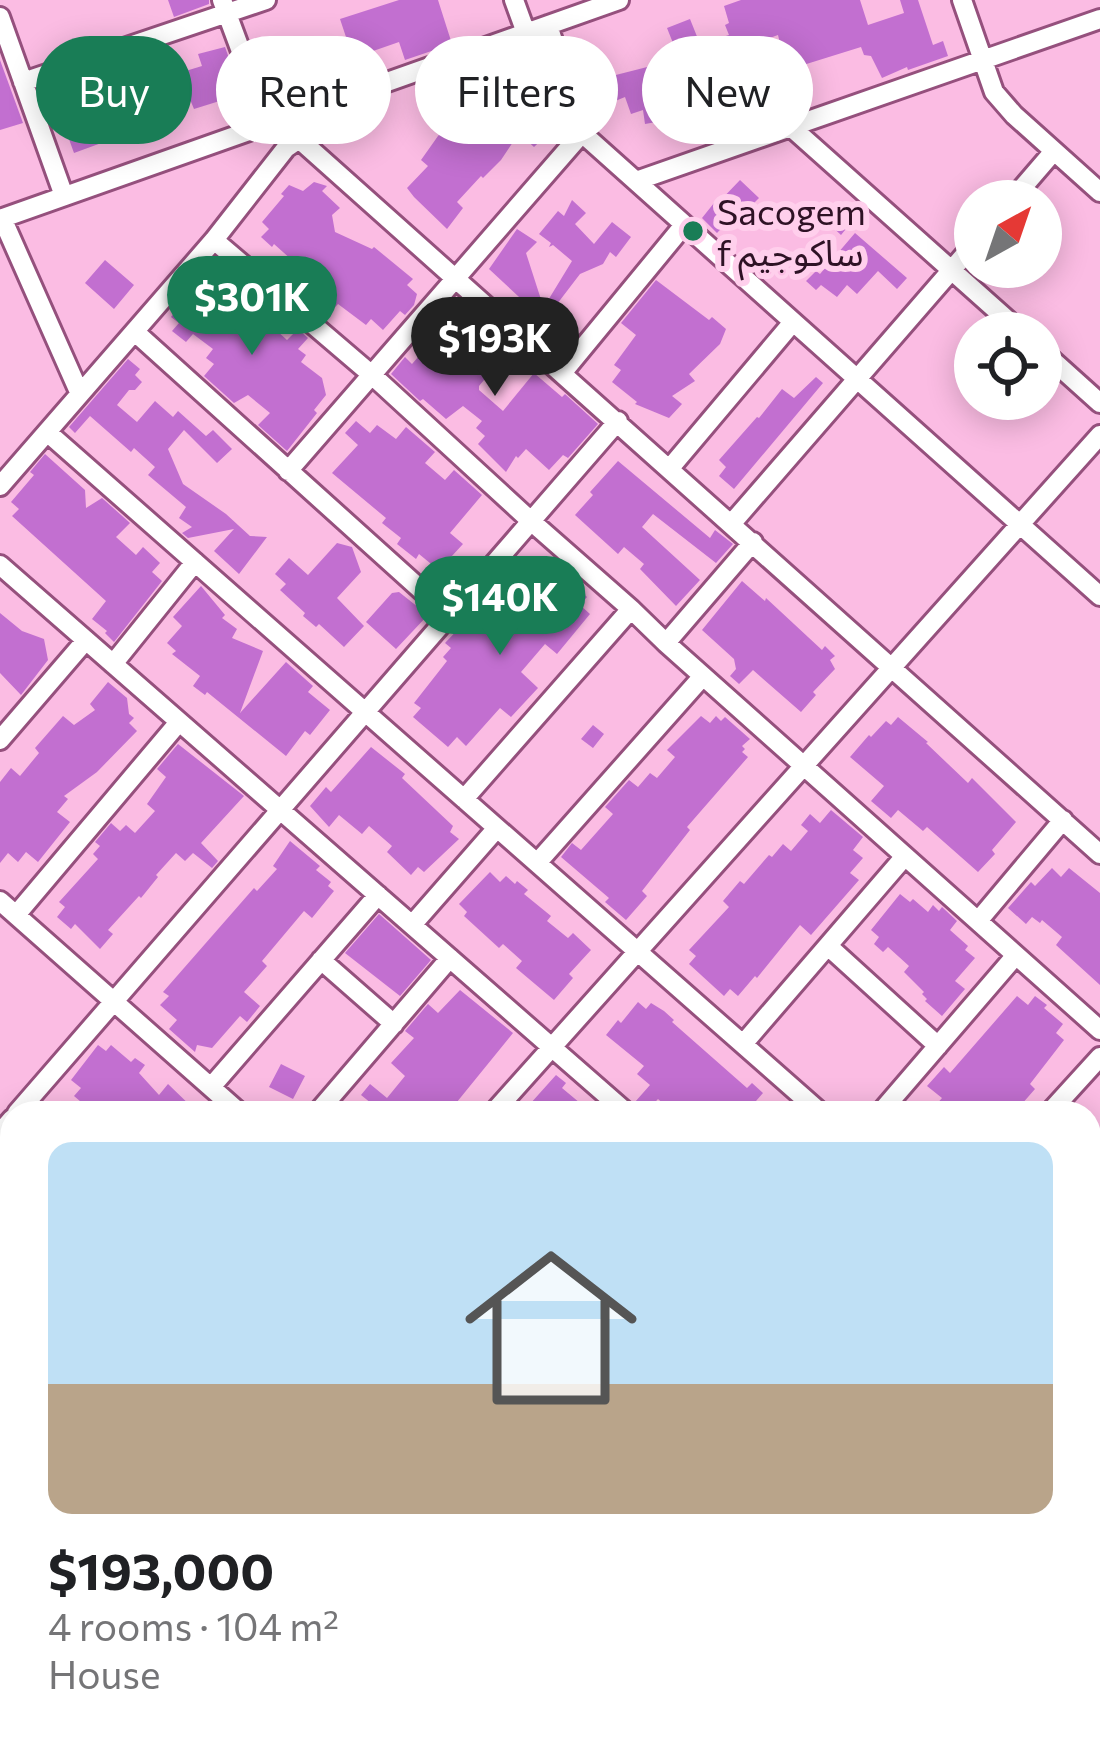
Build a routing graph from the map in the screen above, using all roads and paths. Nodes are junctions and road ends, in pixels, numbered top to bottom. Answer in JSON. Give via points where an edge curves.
{"nodes":[{"id":1,"x":266,"y":0,"type":"edge"},
{"id":2,"x":514,"y":0,"type":"edge"},
{"id":3,"x":620,"y":0,"type":"edge"},
{"id":4,"x":962,"y":0,"type":"edge"},
{"id":5,"x":224,"y":7,"type":"edge"},
{"id":6,"x":0,"y":17,"type":"edge"},
{"id":7,"x":1100,"y":19,"type":"edge"},
{"id":8,"x":548,"y":26,"type":"junction"},
{"id":9,"x":526,"y":33,"type":"junction"},
{"id":10,"x":235,"y":36,"type":"edge"},
{"id":11,"x":551,"y":36,"type":"edge"},
{"id":12,"x":982,"y":60,"type":"junction"},
{"id":13,"x":391,"y":81,"type":"edge"},
{"id":14,"x":23,"y":82,"type":"junction"},
{"id":15,"x":813,"y":119,"type":"edge"},
{"id":16,"x":216,"y":142,"type":"edge"},
{"id":17,"x":571,"y":144,"type":"edge"},
{"id":18,"x":594,"y":144,"type":"edge"},
{"id":19,"x":742,"y":144,"type":"edge"},
{"id":20,"x":810,"y":144,"type":"edge"},
{"id":21,"x":1054,"y":151,"type":"junction"},
{"id":22,"x":1029,"y":180,"type":"edge"},
{"id":23,"x":636,"y":181,"type":"junction"},
{"id":24,"x":1100,"y":192,"type":"edge"},
{"id":25,"x":64,"y":196,"type":"junction"},
{"id":26,"x":1,"y":219,"type":"edge"},
{"id":27,"x":684,"y":225,"type":"junction"},
{"id":28,"x":214,"y":240,"type":"junction"},
{"id":29,"x":954,"y":268,"type":"edge"},
{"id":30,"x":952,"y":270,"type":"junction"},
{"id":31,"x":456,"y":277,"type":"junction"},
{"id":32,"x":999,"y":312,"type":"edge"},
{"id":33,"x":793,"y":322,"type":"junction"},
{"id":34,"x":135,"y":332,"type":"junction"},
{"id":35,"x":1062,"y":369,"type":"edge"},
{"id":36,"x":562,"y":372,"type":"junction"},
{"id":37,"x":372,"y":375,"type":"junction"},
{"id":38,"x":857,"y":379,"type":"junction"},
{"id":39,"x":80,"y":394,"type":"junction"},
{"id":40,"x":1100,"y":403,"type":"edge"},
{"id":41,"x":617,"y":421,"type":"junction"},
{"id":42,"x":46,"y":432,"type":"junction"},
{"id":43,"x":1100,"y":435,"type":"edge"},
{"id":44,"x":670,"y":469,"type":"junction"},
{"id":45,"x":288,"y":470,"type":"junction"},
{"id":46,"x":0,"y":486,"type":"edge"},
{"id":47,"x":532,"y":522,"type":"junction"},
{"id":48,"x":732,"y":524,"type":"junction"},
{"id":49,"x":1020,"y":524,"type":"junction"},
{"id":50,"x":753,"y":542,"type":"junction"},
{"id":51,"x":195,"y":562,"type":"junction"},
{"id":52,"x":0,"y":565,"type":"edge"},
{"id":53,"x":1100,"y":596,"type":"edge"},
{"id":54,"x":632,"y":608,"type":"junction"},
{"id":55,"x":449,"y":616,"type":"junction"},
{"id":56,"x":86,"y":640,"type":"junction"},
{"id":57,"x":667,"y":643,"type":"junction"},
{"id":58,"x":113,"y":664,"type":"junction"},
{"id":59,"x":892,"y":667,"type":"junction"},
{"id":60,"x":703,"y":676,"type":"junction"},
{"id":61,"x":365,"y":712,"type":"junction"},
{"id":62,"x":179,"y":722,"type":"junction"},
{"id":63,"x":1,"y":737,"type":"edge"},
{"id":64,"x":804,"y":766,"type":"junction"},
{"id":65,"x":464,"y":799,"type":"junction"},
{"id":66,"x":280,"y":810,"type":"junction"},
{"id":67,"x":1064,"y":820,"type":"junction"},
{"id":68,"x":497,"y":828,"type":"junction"},
{"id":69,"x":1100,"y":854,"type":"edge"},
{"id":70,"x":905,"y":856,"type":"junction"},
{"id":71,"x":537,"y":863,"type":"junction"},
{"id":72,"x":378,"y":895,"type":"junction"},
{"id":73,"x":0,"y":901,"type":"edge"},
{"id":74,"x":16,"y":915,"type":"junction"},
{"id":75,"x":978,"y":921,"type":"junction"},
{"id":76,"x":412,"y":925,"type":"junction"},
{"id":77,"x":828,"y":946,"type":"junction"},
{"id":78,"x":638,"y":951,"type":"junction"},
{"id":79,"x":1016,"y":955,"type":"junction"},
{"id":80,"x":450,"y":958,"type":"junction"},
{"id":81,"x":321,"y":960,"type":"junction"},
{"id":82,"x":114,"y":1002,"type":"junction"},
{"id":83,"x":394,"y":1024,"type":"junction"},
{"id":84,"x":1100,"y":1030,"type":"edge"},
{"id":85,"x":743,"y":1044,"type":"junction"},
{"id":86,"x":938,"y":1046,"type":"junction"},
{"id":87,"x":552,"y":1047,"type":"junction"},
{"id":88,"x":1100,"y":1057,"type":"edge"},
{"id":89,"x":211,"y":1087,"type":"junction"},
{"id":90,"x":33,"y":1101,"type":"edge"},
{"id":91,"x":227,"y":1101,"type":"edge"},
{"id":92,"x":327,"y":1101,"type":"edge"},
{"id":93,"x":504,"y":1101,"type":"edge"},
{"id":94,"x":613,"y":1101,"type":"edge"},
{"id":95,"x":801,"y":1101,"type":"edge"},
{"id":96,"x":890,"y":1101,"type":"edge"},
{"id":97,"x":1063,"y":1101,"type":"edge"}],
"edges":[{"from":1,"to":5,"type":"street"},
{"from":2,"to":9,"type":"street"},
{"from":3,"to":8,"type":"street"},
{"from":4,"to":12,"type":"street"},
{"from":5,"to":10,"type":"street"},
{"from":5,"to":14,"type":"street"},
{"from":6,"to":14,"type":"street"},
{"from":7,"to":12,"type":"street"},
{"from":8,"to":9,"type":"street"},
{"from":8,"to":11,"type":"street"},
{"from":9,"to":13,"type":"street"},
{"from":12,"to":15,"type":"street"},
{"from":12,"to":21,"type":"street","via":[[994,92]]},
{"from":14,"to":25,"type":"street"},
{"from":16,"to":25,"type":"street"},
{"from":17,"to":31,"type":"street"},
{"from":18,"to":23,"type":"street"},
{"from":19,"to":23,"type":"street"},
{"from":20,"to":30,"type":"street"},
{"from":21,"to":22,"type":"street"},
{"from":21,"to":24,"type":"street"},
{"from":23,"to":27,"type":"street"},
{"from":25,"to":26,"type":"street"},
{"from":26,"to":39,"type":"street"},
{"from":27,"to":33,"type":"street"},
{"from":27,"to":36,"type":"street"},
{"from":28,"to":31,"type":"street","via":[[299,140]]},
{"from":28,"to":34,"type":"street"},
{"from":28,"to":37,"type":"street"},
{"from":29,"to":30,"type":"street"},
{"from":30,"to":32,"type":"street"},
{"from":30,"to":38,"type":"street"},
{"from":31,"to":36,"type":"street"},
{"from":31,"to":37,"type":"street"},
{"from":33,"to":38,"type":"street"},
{"from":33,"to":44,"type":"street"},
{"from":34,"to":39,"type":"street"},
{"from":34,"to":45,"type":"street"},
{"from":35,"to":40,"type":"street"},
{"from":36,"to":41,"type":"street"},
{"from":37,"to":45,"type":"street"},
{"from":37,"to":47,"type":"street"},
{"from":38,"to":48,"type":"street"},
{"from":38,"to":49,"type":"street"},
{"from":39,"to":42,"type":"street"},
{"from":41,"to":44,"type":"street"},
{"from":41,"to":47,"type":"street"},
{"from":42,"to":46,"type":"street"},
{"from":42,"to":51,"type":"street"},
{"from":43,"to":49,"type":"street"},
{"from":44,"to":48,"type":"street"},
{"from":45,"to":55,"type":"street"},
{"from":47,"to":54,"type":"street"},
{"from":47,"to":55,"type":"street"},
{"from":48,"to":50,"type":"street"},
{"from":49,"to":53,"type":"street"},
{"from":49,"to":59,"type":"street"},
{"from":50,"to":57,"type":"street"},
{"from":50,"to":59,"type":"street"},
{"from":51,"to":58,"type":"street"},
{"from":51,"to":61,"type":"street"},
{"from":52,"to":56,"type":"street"},
{"from":54,"to":57,"type":"street"},
{"from":54,"to":65,"type":"street"},
{"from":55,"to":61,"type":"street"},
{"from":56,"to":58,"type":"street"},
{"from":56,"to":63,"type":"street"},
{"from":57,"to":60,"type":"street"},
{"from":58,"to":62,"type":"street"},
{"from":59,"to":64,"type":"street"},
{"from":59,"to":67,"type":"street"},
{"from":60,"to":64,"type":"street"},
{"from":60,"to":71,"type":"street"},
{"from":61,"to":65,"type":"street"},
{"from":61,"to":66,"type":"street"},
{"from":62,"to":66,"type":"street"},
{"from":62,"to":74,"type":"street"},
{"from":64,"to":70,"type":"street"},
{"from":64,"to":78,"type":"street"},
{"from":65,"to":68,"type":"street"},
{"from":66,"to":72,"type":"street"},
{"from":66,"to":82,"type":"street"},
{"from":67,"to":69,"type":"street"},
{"from":67,"to":75,"type":"street"},
{"from":68,"to":71,"type":"street"},
{"from":68,"to":76,"type":"street"},
{"from":70,"to":75,"type":"street"},
{"from":70,"to":77,"type":"street"},
{"from":71,"to":78,"type":"street"},
{"from":72,"to":76,"type":"street"},
{"from":72,"to":81,"type":"street"},
{"from":73,"to":74,"type":"street"},
{"from":74,"to":82,"type":"street"},
{"from":75,"to":79,"type":"street"},
{"from":76,"to":80,"type":"street"},
{"from":77,"to":85,"type":"street"},
{"from":77,"to":86,"type":"street"},
{"from":78,"to":85,"type":"street"},
{"from":78,"to":87,"type":"street"},
{"from":79,"to":84,"type":"street"},
{"from":79,"to":86,"type":"street"},
{"from":80,"to":83,"type":"street"},
{"from":80,"to":87,"type":"street"},
{"from":81,"to":83,"type":"street"},
{"from":81,"to":89,"type":"street"},
{"from":82,"to":89,"type":"street"},
{"from":82,"to":90,"type":"street"},
{"from":83,"to":92,"type":"street"},
{"from":85,"to":95,"type":"street"},
{"from":86,"to":96,"type":"street"},
{"from":87,"to":93,"type":"street"},
{"from":87,"to":94,"type":"street"},
{"from":88,"to":97,"type":"street"},
{"from":89,"to":91,"type":"street"}]}
